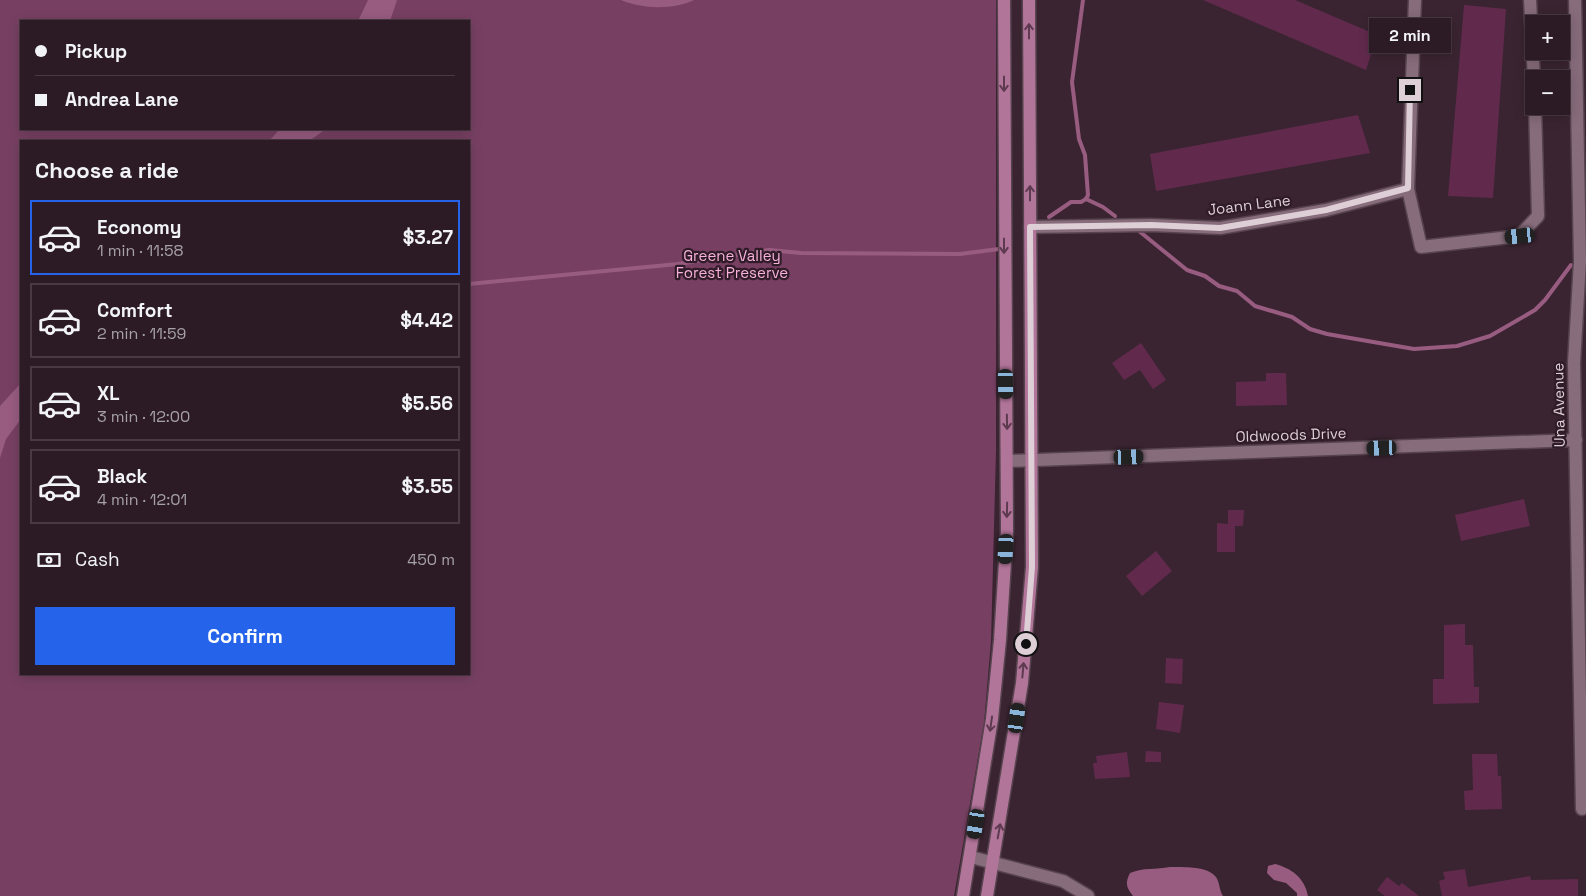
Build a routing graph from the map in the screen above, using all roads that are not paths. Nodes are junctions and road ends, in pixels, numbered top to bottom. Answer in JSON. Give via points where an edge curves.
{"nodes":[{"id":1,"x":1004,"y":0,"type":"edge"},
{"id":2,"x":1029,"y":0,"type":"edge"},
{"id":3,"x":1415,"y":0,"type":"edge"},
{"id":4,"x":1530,"y":0,"type":"edge"},
{"id":5,"x":1575,"y":0,"type":"edge"},
{"id":6,"x":1534,"y":70,"type":"edge"},
{"id":7,"x":1535,"y":115,"type":"edge"},
{"id":8,"x":1408,"y":188,"type":"junction"},
{"id":9,"x":1030,"y":227,"type":"junction"},
{"id":10,"x":1576,"y":440,"type":"junction"},
{"id":11,"x":1032,"y":460,"type":"junction"},
{"id":12,"x":1007,"y":461,"type":"junction"},
{"id":13,"x":1582,"y":809,"type":"dead end"},
{"id":14,"x":970,"y":857,"type":"junction"},
{"id":15,"x":994,"y":863,"type":"junction"},
{"id":16,"x":963,"y":896,"type":"edge"},
{"id":17,"x":987,"y":896,"type":"edge"},
{"id":18,"x":1088,"y":896,"type":"edge"}],
"edges":[{"from":1,"to":12,"type":"main road","one_way":true},
{"from":9,"to":2,"type":"main road","one_way":true},
{"from":3,"to":8,"type":"street"},
{"from":4,"to":6,"type":"street"},
{"from":5,"to":10,"type":"street","name":"Una Avenue","via":[[1580,261],[1574,363]]},
{"from":7,"to":8,"type":"street","via":[[1538,216],[1520,236],[1421,247]]},
{"from":8,"to":9,"type":"street","name":"Joann Lane","via":[[1326,210],[1220,228],[1151,225]]},
{"from":9,"to":11,"type":"main road"},
{"from":10,"to":11,"type":"street","name":"Oldwoods Drive"},
{"from":10,"to":13,"type":"street","name":"Una Avenue"},
{"from":11,"to":12,"type":"street","name":"Oldwoods Drive"},
{"from":15,"to":11,"type":"main road","one_way":true,"via":[[1022,683],[1032,567]]},
{"from":12,"to":14,"type":"main road","one_way":true,"via":[[1007,531],[1000,640],[992,719]]},
{"from":14,"to":15,"type":"street"},
{"from":14,"to":16,"type":"main road"},
{"from":15,"to":17,"type":"main road"},
{"from":15,"to":18,"type":"street","via":[[1063,881]]}]}
